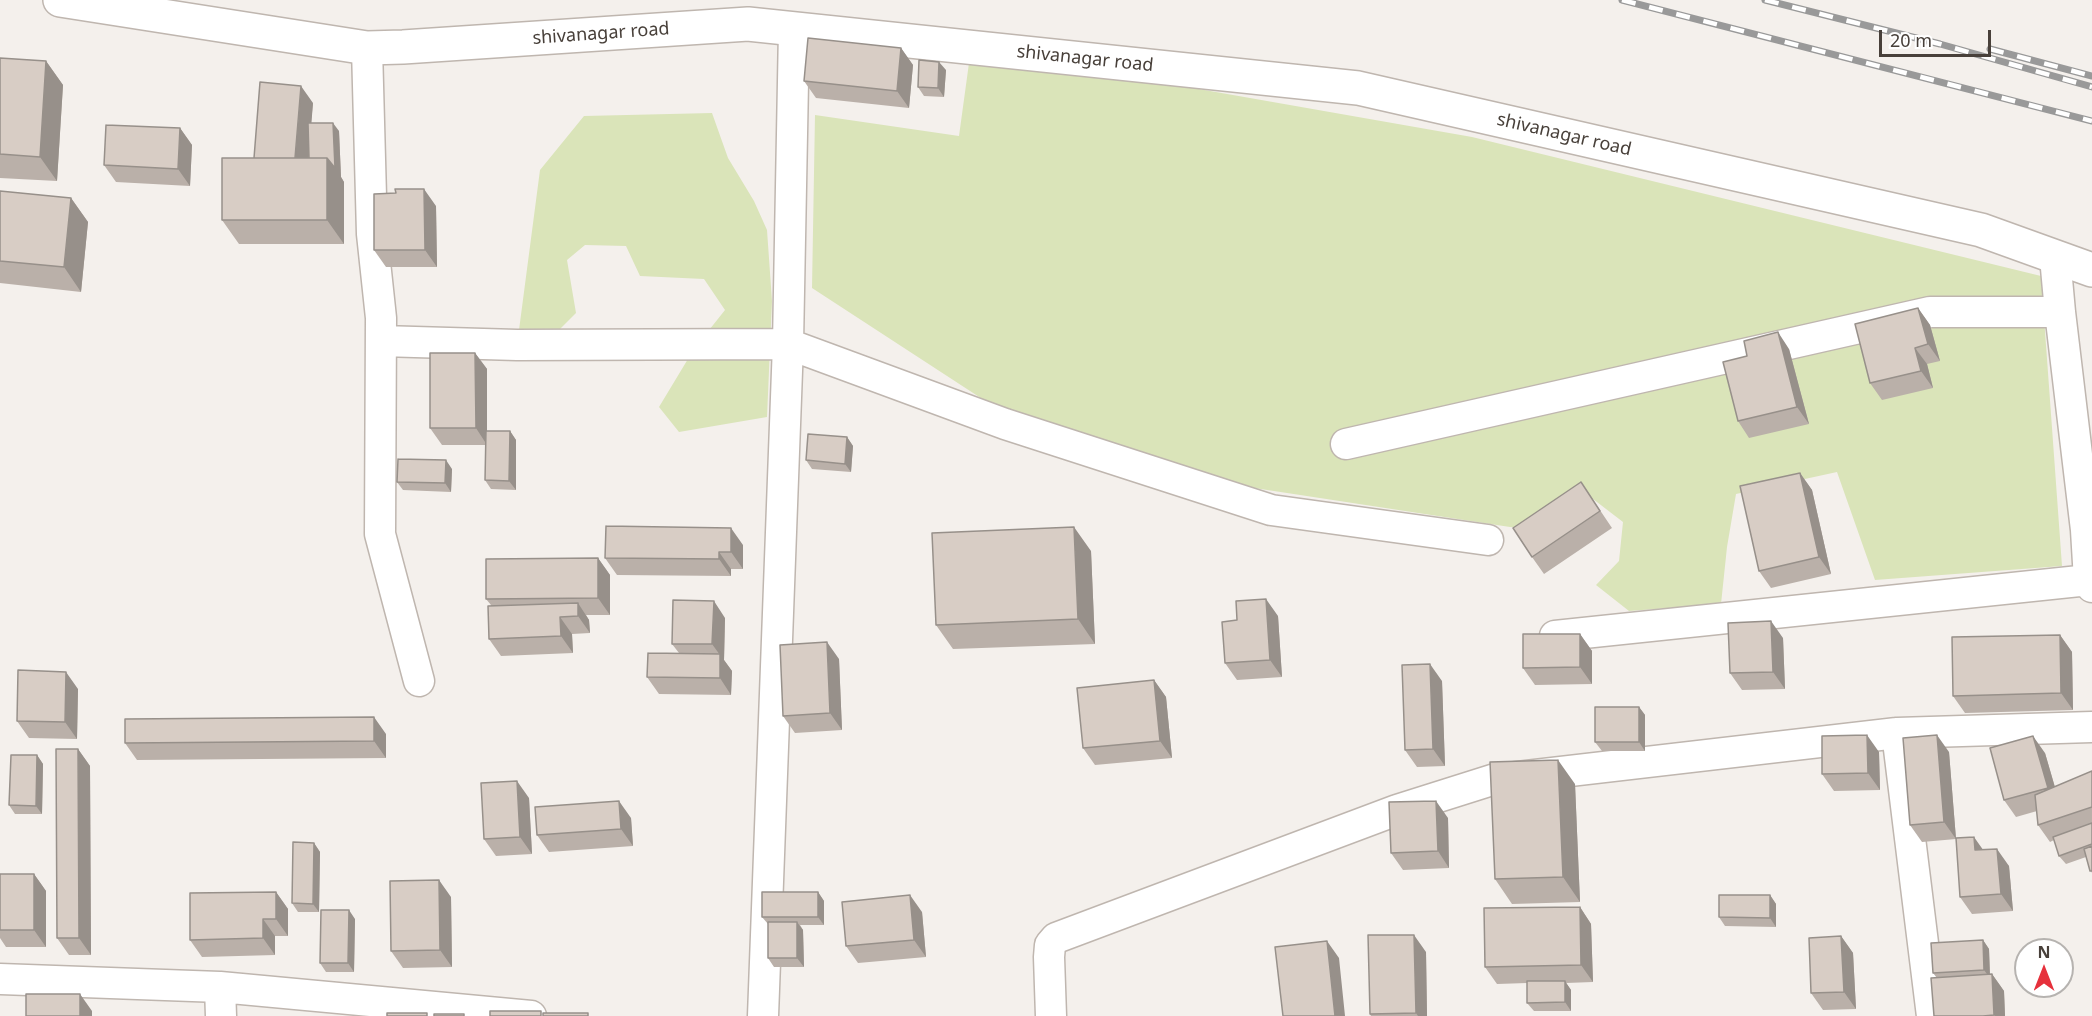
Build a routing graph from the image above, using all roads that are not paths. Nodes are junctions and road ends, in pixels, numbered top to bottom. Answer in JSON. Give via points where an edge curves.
{"nodes":[{"id":1,"x":60,"y":0,"type":"edge"},
{"id":2,"x":794,"y":29,"type":"junction"},
{"id":3,"x":367,"y":48,"type":"junction"},
{"id":4,"x":2055,"y":257,"type":"junction"},
{"id":5,"x":2092,"y":270,"type":"edge"},
{"id":6,"x":2060,"y":312,"type":"junction"},
{"id":7,"x":381,"y":341,"type":"junction"},
{"id":8,"x":788,"y":344,"type":"junction"},
{"id":9,"x":1346,"y":444,"type":"dead end"},
{"id":10,"x":2089,"y":531,"type":"edge"},
{"id":11,"x":1488,"y":540,"type":"dead end"},
{"id":12,"x":2091,"y":584,"type":"edge"},
{"id":13,"x":1555,"y":636,"type":"edge"},
{"id":14,"x":419,"y":681,"type":"dead end"},
{"id":15,"x":2092,"y":727,"type":"edge"},
{"id":16,"x":1897,"y":733,"type":"junction"},
{"id":17,"x":0,"y":979,"type":"edge"},
{"id":18,"x":221,"y":1002,"type":"edge"},
{"id":19,"x":531,"y":1016,"type":"edge"},
{"id":20,"x":763,"y":1016,"type":"edge"},
{"id":21,"x":1051,"y":1016,"type":"edge"},
{"id":22,"x":1932,"y":1016,"type":"edge"}],
"edges":[{"from":1,"to":3,"type":"street","name":"shivanagar road"},
{"from":2,"to":3,"type":"street","name":"shivanagar road","via":[[747,24]]},
{"from":2,"to":4,"type":"street","name":"shivanagar road","via":[[1358,88],[1981,230]]},
{"from":2,"to":8,"type":"street"},
{"from":3,"to":7,"type":"street","via":[[372,234]]},
{"from":4,"to":5,"type":"street","name":"shivanagar road"},
{"from":4,"to":6,"type":"street"},
{"from":6,"to":9,"type":"street","via":[[1930,312]]},
{"from":6,"to":10,"type":"street"},
{"from":7,"to":8,"type":"street"},
{"from":7,"to":14,"type":"street","via":[[380,534]]},
{"from":8,"to":11,"type":"street","via":[[1005,424],[1270,510]]},
{"from":8,"to":20,"type":"street"},
{"from":10,"to":12,"type":"street"},
{"from":12,"to":13,"type":"street"},
{"from":15,"to":16,"type":"street"},
{"from":16,"to":21,"type":"street","via":[[1492,780],[1397,810],[1056,938],[1050,945],[1049,957]]},
{"from":16,"to":22,"type":"street"},
{"from":17,"to":18,"type":"street"},
{"from":18,"to":19,"type":"street"}]}
